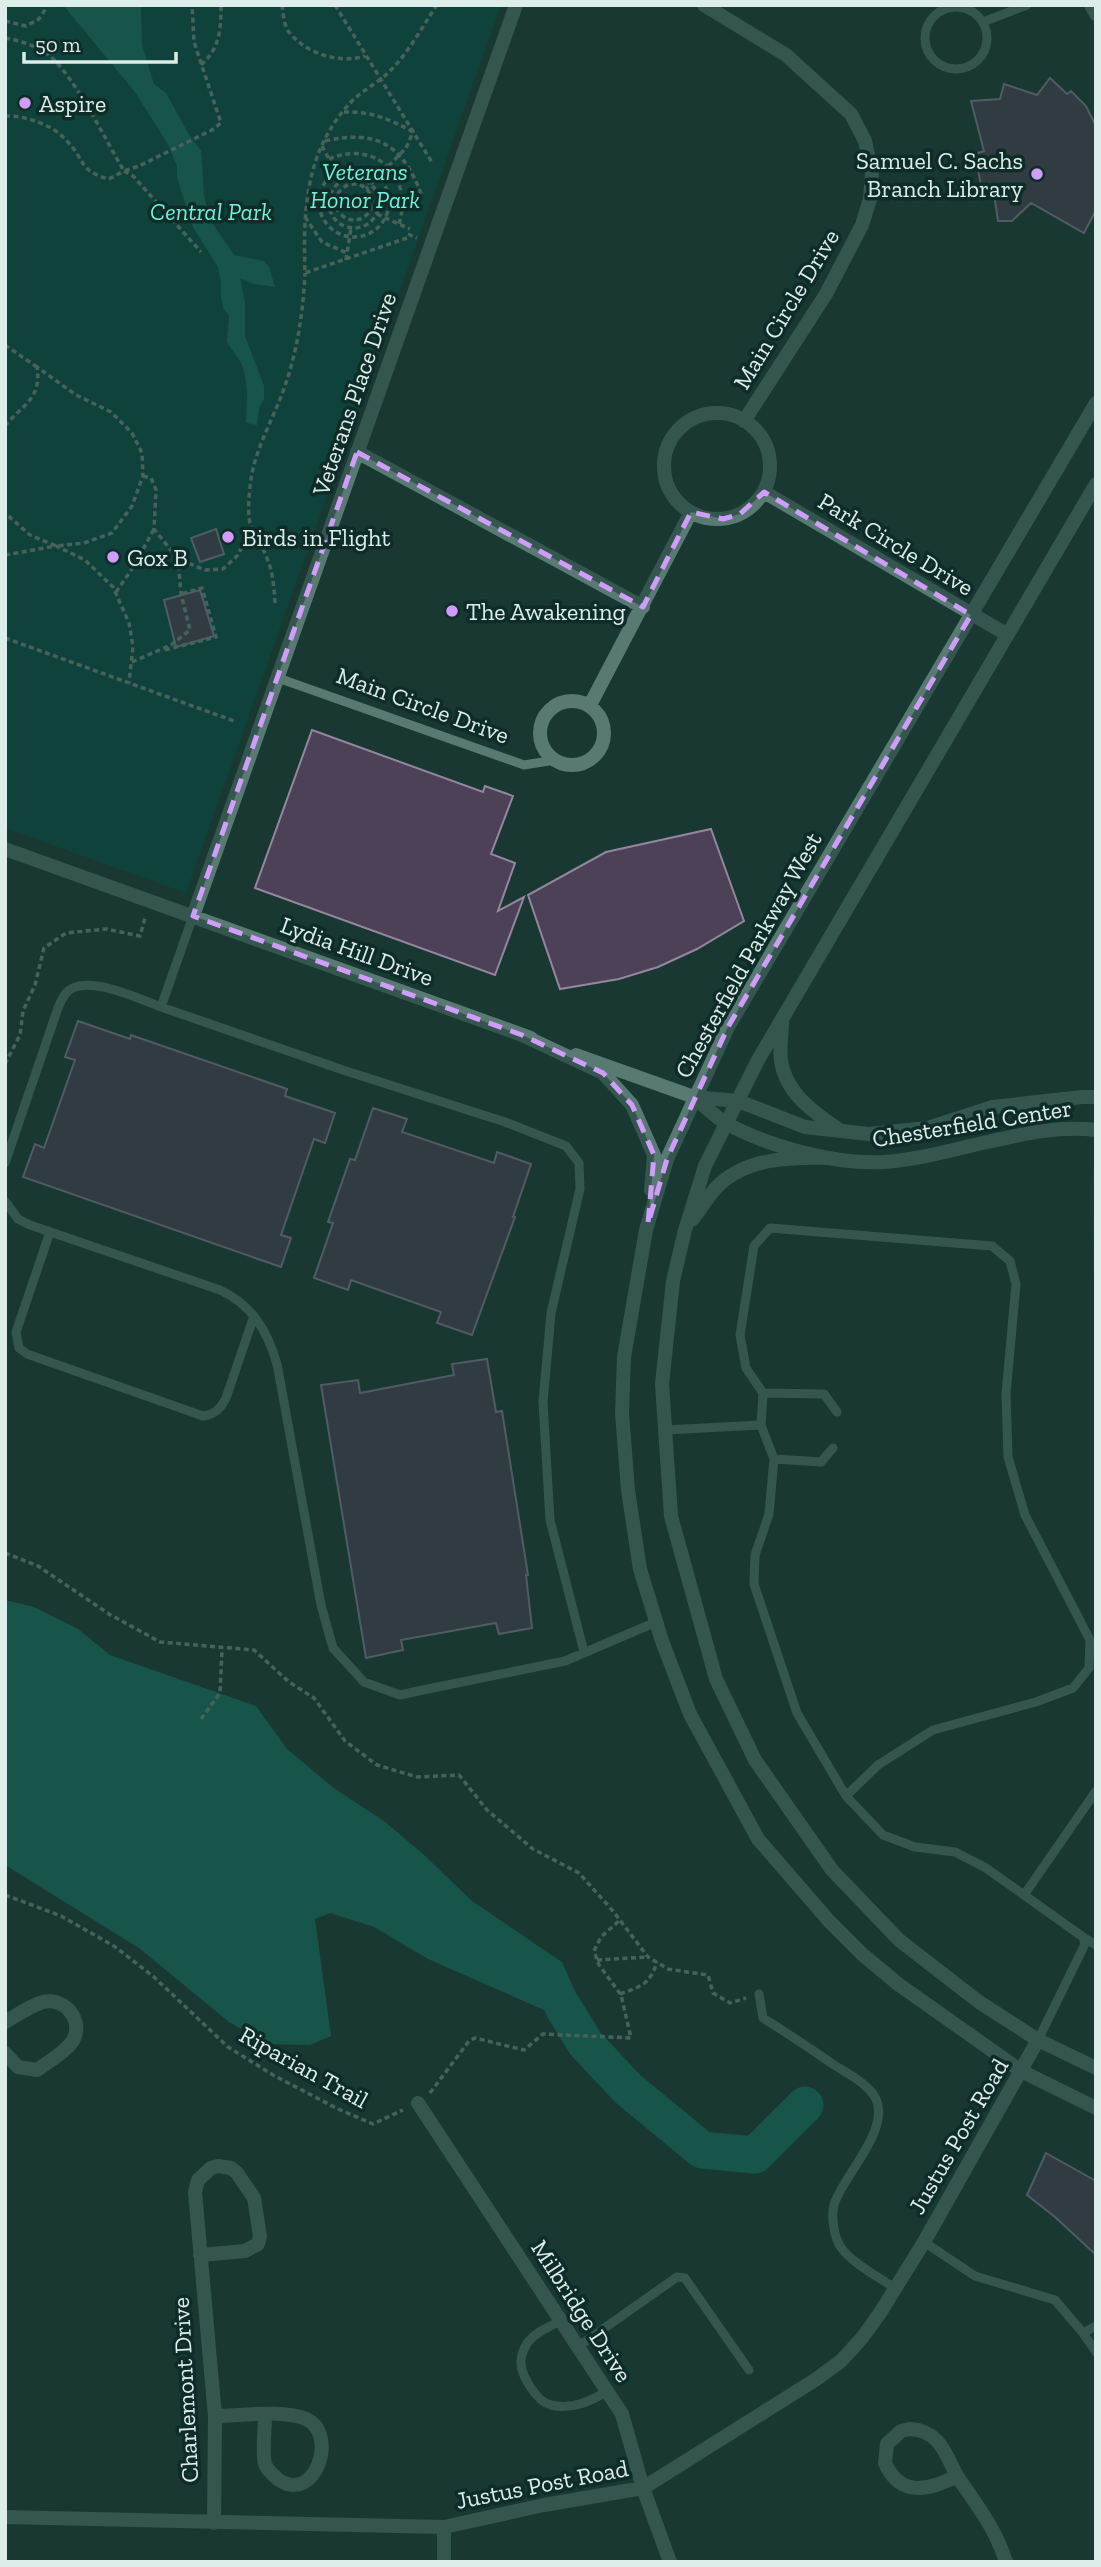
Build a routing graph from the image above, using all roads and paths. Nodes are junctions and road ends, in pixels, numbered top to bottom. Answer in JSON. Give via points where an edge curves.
{"nodes":[{"id":1,"x":48,"y":5,"type":"edge"},
{"id":2,"x":192,"y":5,"type":"edge"},
{"id":3,"x":221,"y":5,"type":"edge"},
{"id":4,"x":282,"y":5,"type":"edge"},
{"id":5,"x":335,"y":5,"type":"edge"},
{"id":6,"x":437,"y":5,"type":"edge"},
{"id":7,"x":516,"y":5,"type":"edge"},
{"id":8,"x":704,"y":5,"type":"edge"},
{"id":9,"x":1027,"y":5,"type":"edge"},
{"id":10,"x":1091,"y":5,"type":"edge"},
{"id":11,"x":1096,"y":15,"type":"edge"},
{"id":12,"x":5,"y":21,"type":"edge"},
{"id":13,"x":983,"y":22,"type":"junction"},
{"id":14,"x":5,"y":38,"type":"edge"},
{"id":15,"x":365,"y":56,"type":"junction"},
{"id":16,"x":201,"y":65,"type":"junction"},
{"id":17,"x":379,"y":79,"type":"junction"},
{"id":18,"x":344,"y":113,"type":"junction"},
{"id":19,"x":5,"y":116,"type":"edge"},
{"id":20,"x":413,"y":132,"type":"junction"},
{"id":21,"x":322,"y":144,"type":"junction"},
{"id":22,"x":399,"y":154,"type":"junction"},
{"id":23,"x":329,"y":159,"type":"junction"},
{"id":24,"x":433,"y":164,"type":"dead end"},
{"id":25,"x":387,"y":166,"type":"junction"},
{"id":26,"x":124,"y":170,"type":"junction"},
{"id":27,"x":336,"y":172,"type":"junction"},
{"id":28,"x":378,"y":177,"type":"junction"},
{"id":29,"x":341,"y":181,"type":"junction"},
{"id":30,"x":371,"y":184,"type":"junction"},
{"id":31,"x":345,"y":187,"type":"junction"},
{"id":32,"x":366,"y":189,"type":"junction"},
{"id":33,"x":422,"y":196,"type":"dead end"},
{"id":34,"x":336,"y":206,"type":"junction"},
{"id":35,"x":329,"y":207,"type":"junction"},
{"id":36,"x":319,"y":209,"type":"junction"},
{"id":37,"x":370,"y":211,"type":"junction"},
{"id":38,"x":377,"y":214,"type":"junction"},
{"id":39,"x":304,"y":215,"type":"junction"},
{"id":40,"x":386,"y":218,"type":"junction"},
{"id":41,"x":352,"y":220,"type":"junction"},
{"id":42,"x":399,"y":224,"type":"junction"},
{"id":43,"x":351,"y":228,"type":"junction"},
{"id":44,"x":410,"y":229,"type":"dead end"},
{"id":45,"x":349,"y":238,"type":"junction"},
{"id":46,"x":407,"y":238,"type":"dead end"},
{"id":47,"x":201,"y":253,"type":"dead end"},
{"id":48,"x":347,"y":253,"type":"junction"},
{"id":49,"x":346,"y":260,"type":"junction"},
{"id":50,"x":304,"y":273,"type":"junction"},
{"id":51,"x":5,"y":345,"type":"edge"},
{"id":52,"x":37,"y":367,"type":"junction"},
{"id":53,"x":1096,"y":403,"type":"edge"},
{"id":54,"x":744,"y":421,"type":"junction"},
{"id":55,"x":5,"y":426,"type":"edge"},
{"id":56,"x":357,"y":452,"type":"junction"},
{"id":57,"x":142,"y":476,"type":"junction"},
{"id":58,"x":1096,"y":484,"type":"edge"},
{"id":59,"x":764,"y":492,"type":"junction"},
{"id":60,"x":691,"y":512,"type":"junction"},
{"id":61,"x":5,"y":513,"type":"edge"},
{"id":62,"x":154,"y":528,"type":"junction"},
{"id":63,"x":251,"y":531,"type":"junction"},
{"id":64,"x":56,"y":546,"type":"junction"},
{"id":65,"x":5,"y":555,"type":"edge"},
{"id":66,"x":178,"y":559,"type":"junction"},
{"id":67,"x":116,"y":592,"type":"junction"},
{"id":68,"x":181,"y":594,"type":"junction"},
{"id":69,"x":275,"y":603,"type":"dead end"},
{"id":70,"x":643,"y":607,"type":"junction"},
{"id":71,"x":971,"y":615,"type":"junction"},
{"id":72,"x":1006,"y":634,"type":"junction"},
{"id":73,"x":5,"y":638,"type":"edge"},
{"id":74,"x":159,"y":650,"type":"junction"},
{"id":75,"x":132,"y":662,"type":"junction"},
{"id":76,"x":278,"y":678,"type":"junction"},
{"id":77,"x":129,"y":683,"type":"junction"},
{"id":78,"x":590,"y":705,"type":"junction"},
{"id":79,"x":234,"y":721,"type":"dead end"},
{"id":80,"x":555,"y":760,"type":"junction"},
{"id":81,"x":5,"y":849,"type":"edge"},
{"id":82,"x":193,"y":916,"type":"junction"},
{"id":83,"x":145,"y":918,"type":"dead end"},
{"id":84,"x":161,"y":1007,"type":"junction"},
{"id":85,"x":782,"y":1019,"type":"junction"},
{"id":86,"x":522,"y":1035,"type":"junction"},
{"id":87,"x":5,"y":1064,"type":"edge"},
{"id":88,"x":694,"y":1097,"type":"junction"},
{"id":89,"x":1096,"y":1097,"type":"edge"},
{"id":90,"x":738,"y":1101,"type":"junction"},
{"id":91,"x":727,"y":1124,"type":"junction"},
{"id":92,"x":839,"y":1130,"type":"junction"},
{"id":93,"x":1096,"y":1130,"type":"edge"},
{"id":94,"x":828,"y":1158,"type":"junction"},
{"id":95,"x":5,"y":1163,"type":"edge"},
{"id":96,"x":5,"y":1201,"type":"edge"},
{"id":97,"x":648,"y":1224,"type":"junction"},
{"id":98,"x":685,"y":1230,"type":"junction"},
{"id":99,"x":50,"y":1232,"type":"junction"},
{"id":100,"x":254,"y":1316,"type":"junction"},
{"id":101,"x":763,"y":1393,"type":"junction"},
{"id":102,"x":837,"y":1412,"type":"dead end"},
{"id":103,"x":761,"y":1425,"type":"junction"},
{"id":104,"x":666,"y":1430,"type":"junction"},
{"id":105,"x":833,"y":1448,"type":"dead end"},
{"id":106,"x":774,"y":1459,"type":"junction"},
{"id":107,"x":5,"y":1553,"type":"edge"},
{"id":108,"x":656,"y":1622,"type":"junction"},
{"id":109,"x":222,"y":1649,"type":"junction"},
{"id":110,"x":584,"y":1652,"type":"junction"},
{"id":111,"x":201,"y":1719,"type":"dead end"},
{"id":112,"x":1096,"y":1791,"type":"edge"},
{"id":113,"x":846,"y":1796,"type":"junction"},
{"id":114,"x":5,"y":1895,"type":"edge"},
{"id":115,"x":1024,"y":1895,"type":"junction"},
{"id":116,"x":620,"y":1920,"type":"junction"},
{"id":117,"x":1083,"y":1937,"type":"junction"},
{"id":118,"x":1096,"y":1945,"type":"edge"},
{"id":119,"x":648,"y":1957,"type":"junction"},
{"id":120,"x":597,"y":1960,"type":"junction"},
{"id":121,"x":657,"y":1962,"type":"junction"},
{"id":122,"x":759,"y":1993,"type":"joint"},
{"id":123,"x":620,"y":1994,"type":"junction"},
{"id":124,"x":5,"y":2022,"type":"edge"},
{"id":125,"x":1038,"y":2040,"type":"junction"},
{"id":126,"x":5,"y":2053,"type":"edge"},
{"id":127,"x":1096,"y":2068,"type":"edge"},
{"id":128,"x":1021,"y":2071,"type":"junction"},
{"id":129,"x":418,"y":2102,"type":"junction"},
{"id":130,"x":1096,"y":2108,"type":"edge"},
{"id":131,"x":924,"y":2242,"type":"junction"},
{"id":132,"x":200,"y":2255,"type":"junction"},
{"id":133,"x":895,"y":2288,"type":"junction"},
{"id":134,"x":562,"y":2320,"type":"junction"},
{"id":135,"x":1096,"y":2326,"type":"edge"},
{"id":136,"x":1083,"y":2333,"type":"junction"},
{"id":137,"x":579,"y":2346,"type":"junction"},
{"id":138,"x":1096,"y":2352,"type":"edge"},
{"id":139,"x":749,"y":2370,"type":"dead end"},
{"id":140,"x":608,"y":2391,"type":"junction"},
{"id":141,"x":215,"y":2416,"type":"junction"},
{"id":142,"x":265,"y":2416,"type":"junction"},
{"id":143,"x":957,"y":2476,"type":"junction"},
{"id":144,"x":643,"y":2488,"type":"junction"},
{"id":145,"x":5,"y":2517,"type":"edge"},
{"id":146,"x":214,"y":2523,"type":"junction"},
{"id":147,"x":444,"y":2527,"type":"junction"},
{"id":148,"x":444,"y":2562,"type":"edge"},
{"id":149,"x":670,"y":2562,"type":"edge"},
{"id":150,"x":1006,"y":2562,"type":"edge"}],
"edges":[{"from":1,"to":12,"type":"path","via":[[39,19],[26,26]]},
{"from":2,"to":16,"type":"path","via":[[194,42]]},
{"from":3,"to":16,"type":"path","via":[[220,36],[211,57]]},
{"from":4,"to":15,"type":"path","via":[[288,32],[303,45],[331,58]]},
{"from":5,"to":15,"type":"path"},
{"from":6,"to":17,"type":"path","via":[[411,45]]},
{"from":7,"to":56,"type":"street","name":"Veterans Place Drive"},
{"from":8,"to":54,"type":"street","name":"Main Circle Drive","via":[[786,55],[851,114],[865,141],[872,173],[862,225],[826,294]]},
{"from":9,"to":13,"type":"lane"},
{"from":10,"to":11,"type":"street"},
{"from":13,"to":13,"type":"lane","via":[[961,7],[937,12],[924,34],[927,52],[948,68],[974,63],[987,40]]},
{"from":14,"to":26,"type":"path","via":[[48,55],[64,70]]},
{"from":15,"to":17,"type":"path"},
{"from":16,"to":26,"type":"path","via":[[221,123]]},
{"from":17,"to":18,"type":"path"},
{"from":17,"to":20,"type":"path"},
{"from":18,"to":20,"type":"path","via":[[376,115]]},
{"from":18,"to":21,"type":"path"},
{"from":19,"to":26,"type":"path","via":[[48,126],[65,138],[94,175],[110,179]]},
{"from":20,"to":22,"type":"path"},
{"from":20,"to":24,"type":"path"},
{"from":21,"to":22,"type":"path","via":[[346,136],[367,138]]},
{"from":21,"to":23,"type":"path"},
{"from":21,"to":39,"type":"path","via":[[310,174]]},
{"from":22,"to":25,"type":"path"},
{"from":22,"to":33,"type":"path"},
{"from":23,"to":25,"type":"path","via":[[367,154]]},
{"from":23,"to":27,"type":"path"},
{"from":25,"to":28,"type":"path"},
{"from":25,"to":42,"type":"path","via":[[401,187]]},
{"from":26,"to":47,"type":"path"},
{"from":27,"to":28,"type":"path","via":[[359,167]]},
{"from":27,"to":29,"type":"path"},
{"from":27,"to":36,"type":"path","via":[[320,192]]},
{"from":28,"to":30,"type":"path"},
{"from":28,"to":40,"type":"path","via":[[389,199]]},
{"from":29,"to":30,"type":"path","via":[[356,177]]},
{"from":29,"to":31,"type":"path"},
{"from":29,"to":35,"type":"path","via":[[331,192]]},
{"from":30,"to":32,"type":"path"},
{"from":30,"to":38,"type":"path","via":[[379,201]]},
{"from":31,"to":32,"type":"path"},
{"from":31,"to":34,"type":"path"},
{"from":32,"to":37,"type":"path","via":[[372,199]]},
{"from":34,"to":35,"type":"path"},
{"from":34,"to":41,"type":"path"},
{"from":35,"to":36,"type":"path"},
{"from":35,"to":43,"type":"path","via":[[337,221]]},
{"from":36,"to":45,"type":"path","via":[[326,225]]},
{"from":37,"to":38,"type":"path"},
{"from":37,"to":41,"type":"path"},
{"from":38,"to":40,"type":"path"},
{"from":38,"to":43,"type":"path","via":[[368,223]]},
{"from":39,"to":48,"type":"path","via":[[322,242]]},
{"from":39,"to":50,"type":"path"},
{"from":40,"to":42,"type":"path"},
{"from":40,"to":45,"type":"path","via":[[370,234]]},
{"from":41,"to":43,"type":"path"},
{"from":42,"to":44,"type":"path"},
{"from":43,"to":45,"type":"path"},
{"from":45,"to":48,"type":"path"},
{"from":46,"to":49,"type":"path"},
{"from":48,"to":49,"type":"path"},
{"from":49,"to":50,"type":"path"},
{"from":50,"to":63,"type":"path","via":[[292,365],[259,444],[251,480]]},
{"from":51,"to":52,"type":"path"},
{"from":52,"to":55,"type":"path","via":[[39,381],[29,402]]},
{"from":52,"to":57,"type":"path","via":[[76,395],[111,412],[132,433],[142,453]]},
{"from":53,"to":71,"type":"street","name":"Chesterfield Parkway West"},
{"from":54,"to":59,"type":"street","name":"Main Circle Drive","via":[[764,440],[770,457]]},
{"from":54,"to":60,"type":"street","name":"Main Circle Drive","via":[[721,412],[703,414],[674,435],[664,468],[677,501]]},
{"from":56,"to":70,"type":"street"},
{"from":56,"to":76,"type":"street","name":"Veterans Place Drive"},
{"from":57,"to":62,"type":"path","via":[[151,478],[156,490]]},
{"from":57,"to":64,"type":"path","via":[[132,506],[112,533]]},
{"from":58,"to":72,"type":"street"},
{"from":59,"to":60,"type":"street","via":[[740,514],[723,519]]},
{"from":59,"to":71,"type":"street","name":"Park Circle Drive"},
{"from":60,"to":70,"type":"street"},
{"from":61,"to":64,"type":"path","via":[[30,535]]},
{"from":62,"to":66,"type":"path"},
{"from":62,"to":67,"type":"path"},
{"from":63,"to":66,"type":"path","via":[[237,556],[223,569],[205,570]]},
{"from":63,"to":69,"type":"path","via":[[266,555]]},
{"from":64,"to":65,"type":"path"},
{"from":64,"to":67,"type":"path","via":[[85,560]]},
{"from":66,"to":68,"type":"path"},
{"from":67,"to":75,"type":"path","via":[[129,623]]},
{"from":68,"to":74,"type":"path","via":[[190,629]]},
{"from":68,"to":74,"type":"path","via":[[202,588],[216,638]]},
{"from":70,"to":78,"type":"street"},
{"from":71,"to":72,"type":"street","name":"Park Circle Drive"},
{"from":71,"to":88,"type":"street","name":"Chesterfield Parkway West","via":[[728,1027]]},
{"from":72,"to":85,"type":"street"},
{"from":73,"to":77,"type":"path"},
{"from":74,"to":75,"type":"path"},
{"from":75,"to":77,"type":"path"},
{"from":76,"to":80,"type":"lane","name":"Main Circle Drive","via":[[524,765]]},
{"from":76,"to":82,"type":"street","name":"Veterans Place Drive"},
{"from":77,"to":79,"type":"path"},
{"from":78,"to":80,"type":"street","name":"Main Circle Drive","via":[[604,726],[600,750],[579,764]]},
{"from":78,"to":80,"type":"street","name":"Main Circle Drive","via":[[565,701],[545,715],[540,739]]},
{"from":81,"to":82,"type":"street","name":"Lydia Hill Drive"},
{"from":82,"to":84,"type":"lane"},
{"from":82,"to":86,"type":"street","name":"Lydia Hill Drive"},
{"from":83,"to":87,"type":"path","via":[[140,936],[106,929],[66,933],[44,948],[20,1035]]},
{"from":84,"to":95,"type":"lane","via":[[103,986],[79,985],[67,992]]},
{"from":84,"to":110,"type":"lane","via":[[505,1122],[566,1146],[579,1163],[580,1189],[551,1313],[543,1402],[550,1520]]},
{"from":85,"to":90,"type":"street"},
{"from":85,"to":92,"type":"street","via":[[781,1061],[789,1085],[806,1107]]},
{"from":86,"to":88,"type":"street","name":"Lydia Hill Drive"},
{"from":86,"to":97,"type":"street","via":[[603,1073],[632,1105],[654,1155]]},
{"from":88,"to":90,"type":"street","name":"Chesterfield Center"},
{"from":88,"to":91,"type":"street","name":"Chesterfield Center"},
{"from":88,"to":97,"type":"street","name":"Chesterfield Parkway West","via":[[667,1159]]},
{"from":89,"to":92,"type":"street","name":"Chesterfield Center","via":[[993,1107],[928,1128],[869,1134]]},
{"from":90,"to":91,"type":"street"},
{"from":90,"to":92,"type":"street","name":"Chesterfield Center","via":[[805,1127]]},
{"from":91,"to":94,"type":"street","name":"Chesterfield Center","via":[[766,1141]]},
{"from":91,"to":98,"type":"street","via":[[705,1166]]},
{"from":93,"to":94,"type":"street","name":"Chesterfield Center","via":[[1073,1127],[1019,1134],[886,1162]]},
{"from":94,"to":98,"type":"street","via":[[795,1157],[747,1166],[716,1187]]},
{"from":96,"to":99,"type":"lane","via":[[19,1219]]},
{"from":97,"to":108,"type":"street","name":"Chesterfield Parkway West","via":[[624,1356],[622,1413],[640,1569]]},
{"from":98,"to":104,"type":"street","via":[[673,1281],[662,1384]]},
{"from":99,"to":100,"type":"lane","via":[[220,1290],[239,1299]]},
{"from":99,"to":100,"type":"lane","via":[[16,1332],[19,1348],[27,1354],[203,1416],[212,1415],[226,1398]]},
{"from":100,"to":110,"type":"lane","via":[[271,1343],[277,1364],[333,1648],[364,1682],[400,1695],[565,1661]]},
{"from":101,"to":102,"type":"lane","via":[[824,1394]]},
{"from":101,"to":103,"type":"lane"},
{"from":101,"to":113,"type":"lane","via":[[746,1368],[740,1335],[754,1246],[770,1228],[992,1245],[1010,1261],[1016,1284],[1006,1394],[1008,1457],[1025,1515],[1090,1640],[1089,1668],[1073,1688],[933,1730],[878,1765]]},
{"from":103,"to":104,"type":"lane"},
{"from":103,"to":106,"type":"lane"},
{"from":104,"to":125,"type":"street","via":[[671,1516],[688,1580],[716,1679],[755,1760],[832,1870],[899,1940],[979,2002]]},
{"from":105,"to":106,"type":"lane","via":[[821,1462]]},
{"from":106,"to":113,"type":"lane","via":[[769,1514],[755,1555],[754,1584],[797,1713]]},
{"from":107,"to":109,"type":"path","via":[[38,1566],[160,1642]]},
{"from":108,"to":110,"type":"lane"},
{"from":108,"to":128,"type":"street","name":"Chesterfield Parkway West","via":[[690,1714],[758,1839],[862,1954]]},
{"from":109,"to":111,"type":"path","via":[[220,1693]]},
{"from":109,"to":116,"type":"path","via":[[254,1650],[314,1698],[345,1741],[377,1765],[417,1777],[459,1776],[487,1810],[533,1849],[579,1874]]},
{"from":112,"to":115,"type":"lane"},
{"from":113,"to":115,"type":"lane","via":[[883,1835],[915,1847],[955,1852]]},
{"from":114,"to":129,"type":"path","name":"Riparian Trail","via":[[61,1916],[114,1946],[228,2047],[338,2109],[373,2124]]},
{"from":115,"to":117,"type":"lane"},
{"from":116,"to":119,"type":"path"},
{"from":116,"to":120,"type":"path","via":[[601,1937],[594,1951]]},
{"from":117,"to":118,"type":"lane"},
{"from":117,"to":125,"type":"lane","via":[[1086,1944]]},
{"from":119,"to":120,"type":"path"},
{"from":119,"to":121,"type":"path"},
{"from":120,"to":123,"type":"path","name":"Riparian Trail"},
{"from":121,"to":122,"type":"path","via":[[668,1969],[708,1975],[713,1993],[730,2003]]},
{"from":121,"to":123,"type":"path","via":[[645,1985]]},
{"from":122,"to":133,"type":"lane","via":[[763,2018],[874,2095],[877,2121],[834,2206],[834,2228],[845,2253]]},
{"from":123,"to":129,"type":"path","name":"Riparian Trail","via":[[631,2038],[543,2034],[524,2050],[475,2038],[468,2041],[432,2092]]},
{"from":124,"to":126,"type":"street","via":[[40,2003],[58,2002],[72,2014],[76,2032],[64,2051],[37,2070],[18,2067]]},
{"from":125,"to":127,"type":"street"},
{"from":125,"to":128,"type":"street","name":"Justus Post Road"},
{"from":128,"to":130,"type":"street","name":"Chesterfield Parkway West"},
{"from":128,"to":131,"type":"street","name":"Justus Post Road"},
{"from":129,"to":134,"type":"street","name":"Milbridge Drive"},
{"from":131,"to":133,"type":"street","name":"Justus Post Road"},
{"from":131,"to":136,"type":"lane","via":[[975,2276],[1055,2300]]},
{"from":132,"to":132,"type":"street","name":"Charlemont Drive","via":[[244,2251],[258,2244],[254,2198],[237,2173],[225,2166],[211,2168],[198,2180]]},
{"from":132,"to":141,"type":"street","name":"Charlemont Drive"},
{"from":133,"to":144,"type":"street","name":"Justus Post Road","via":[[841,2361]]},
{"from":134,"to":137,"type":"street","name":"Milbridge Drive"},
{"from":134,"to":140,"type":"lane","via":[[527,2342],[520,2362],[537,2397],[550,2405],[586,2404]]},
{"from":135,"to":136,"type":"lane"},
{"from":136,"to":138,"type":"lane"},
{"from":137,"to":139,"type":"lane","via":[[677,2277],[685,2278]]},
{"from":137,"to":140,"type":"street","name":"Milbridge Drive"},
{"from":140,"to":144,"type":"street","name":"Milbridge Drive","via":[[622,2414]]},
{"from":141,"to":142,"type":"street"},
{"from":141,"to":146,"type":"street","name":"Charlemont Drive"},
{"from":142,"to":142,"type":"street","via":[[265,2464],[273,2476],[292,2484],[310,2479],[319,2466],[317,2427],[291,2415]]},
{"from":143,"to":143,"type":"street","via":[[939,2441],[926,2430],[901,2431],[887,2444],[885,2463],[903,2485],[937,2487]]},
{"from":143,"to":150,"type":"street","via":[[990,2524]]},
{"from":144,"to":147,"type":"street","name":"Justus Post Road"},
{"from":144,"to":149,"type":"street","name":"Milbridge Drive"},
{"from":145,"to":146,"type":"street","name":"Justus Post Road"},
{"from":146,"to":147,"type":"street","name":"Justus Post Road"},
{"from":147,"to":148,"type":"street"}]}
